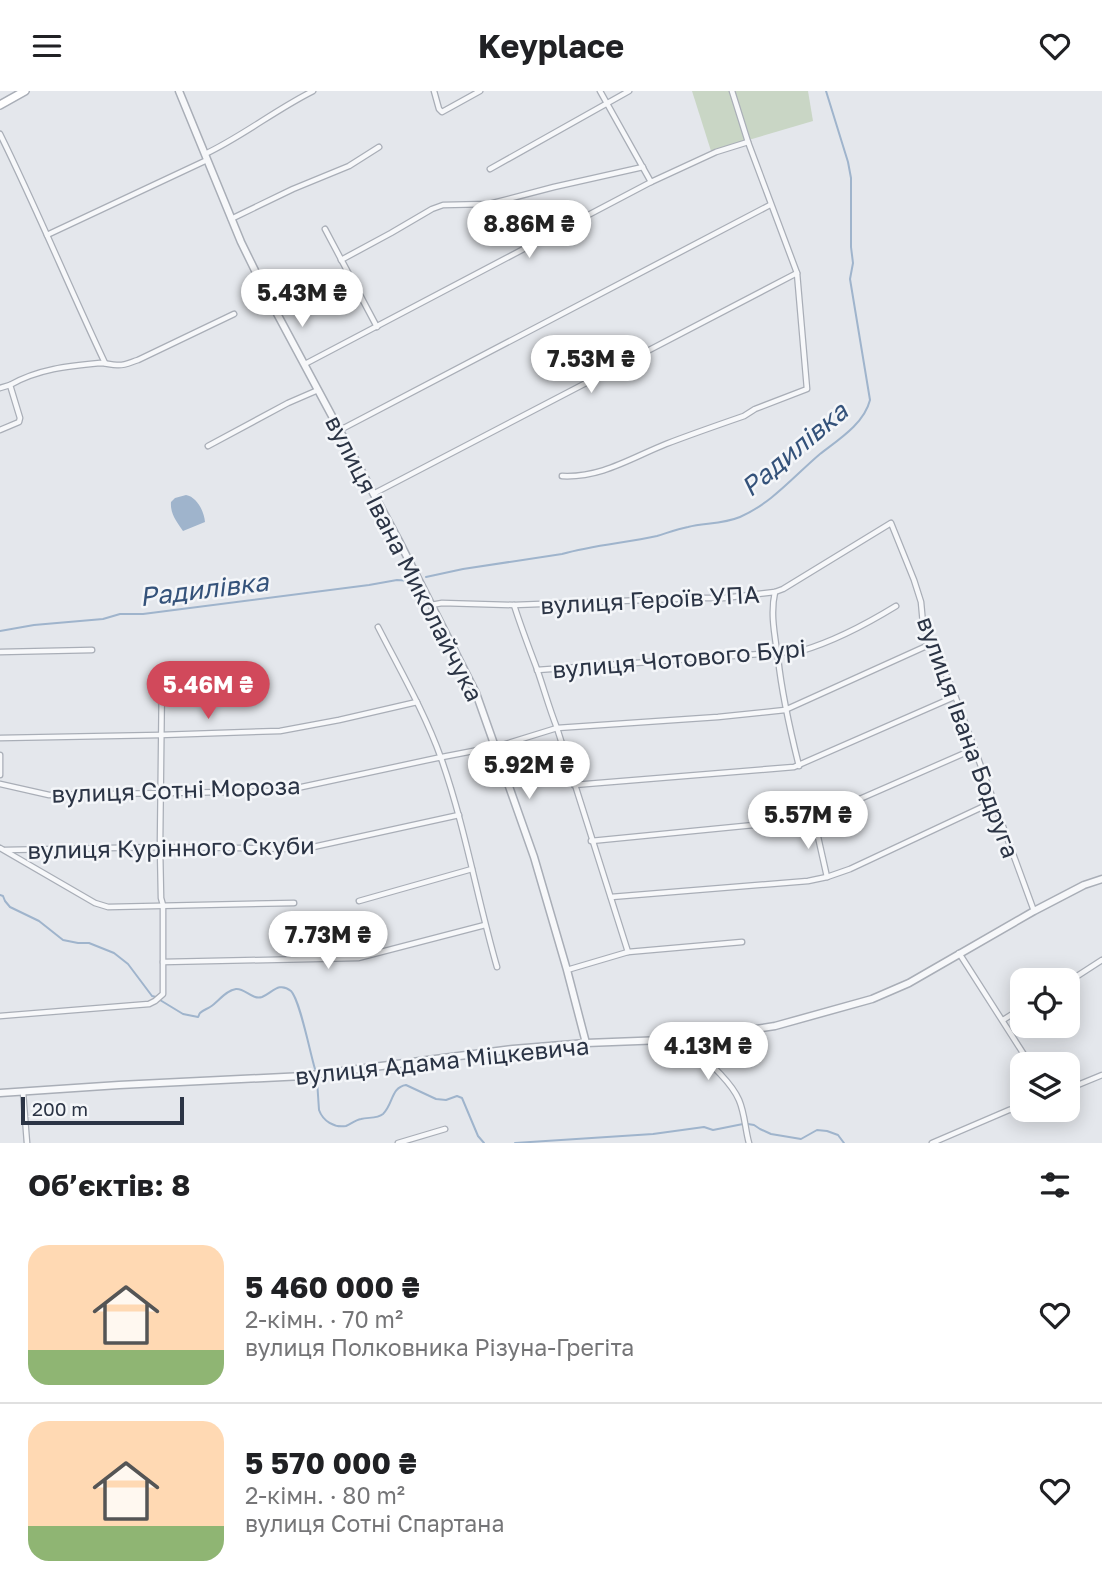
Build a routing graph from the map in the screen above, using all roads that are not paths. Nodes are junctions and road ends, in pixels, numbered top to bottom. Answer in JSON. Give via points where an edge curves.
{"nodes":[{"id":1,"x":24,"y":91,"type":"edge"},
{"id":2,"x":179,"y":91,"type":"edge"},
{"id":3,"x":313,"y":91,"type":"edge"},
{"id":4,"x":434,"y":91,"type":"edge"},
{"id":5,"x":480,"y":91,"type":"edge"},
{"id":6,"x":600,"y":91,"type":"edge"},
{"id":7,"x":629,"y":91,"type":"edge"},
{"id":8,"x":732,"y":91,"type":"edge"},
{"id":9,"x":607,"y":104,"type":"junction"},
{"id":10,"x":0,"y":105,"type":"edge"},
{"id":11,"x":0,"y":134,"type":"edge"},
{"id":12,"x":748,"y":142,"type":"junction"},
{"id":13,"x":379,"y":147,"type":"dead end"},
{"id":14,"x":206,"y":157,"type":"junction"},
{"id":15,"x":643,"y":167,"type":"junction"},
{"id":16,"x":490,"y":169,"type":"dead end"},
{"id":17,"x":651,"y":182,"type":"junction"},
{"id":18,"x":771,"y":205,"type":"junction"},
{"id":19,"x":231,"y":219,"type":"junction"},
{"id":20,"x":325,"y":229,"type":"dead end"},
{"id":21,"x":47,"y":235,"type":"junction"},
{"id":22,"x":341,"y":260,"type":"junction"},
{"id":23,"x":797,"y":272,"type":"junction"},
{"id":24,"x":234,"y":314,"type":"dead end"},
{"id":25,"x":377,"y":327,"type":"junction"},
{"id":26,"x":105,"y":363,"type":"junction"},
{"id":27,"x":305,"y":364,"type":"junction"},
{"id":28,"x":10,"y":385,"type":"junction"},
{"id":29,"x":0,"y":389,"type":"edge"},
{"id":30,"x":319,"y":390,"type":"junction"},
{"id":31,"x":0,"y":430,"type":"edge"},
{"id":32,"x":340,"y":431,"type":"junction"},
{"id":33,"x":208,"y":446,"type":"dead end"},
{"id":34,"x":562,"y":476,"type":"dead end"},
{"id":35,"x":373,"y":494,"type":"junction"},
{"id":36,"x":891,"y":523,"type":"joint"},
{"id":37,"x":775,"y":592,"type":"junction"},
{"id":38,"x":431,"y":605,"type":"junction"},
{"id":39,"x":514,"y":605,"type":"junction"},
{"id":40,"x":895,"y":606,"type":"dead end"},
{"id":41,"x":378,"y":627,"type":"dead end"},
{"id":42,"x":932,"y":643,"type":"junction"},
{"id":43,"x":92,"y":650,"type":"dead end"},
{"id":44,"x":0,"y":652,"type":"edge"},
{"id":45,"x":777,"y":653,"type":"junction"},
{"id":46,"x":537,"y":670,"type":"junction"},
{"id":47,"x":162,"y":674,"type":"dead end"},
{"id":48,"x":954,"y":697,"type":"junction"},
{"id":49,"x":416,"y":702,"type":"junction"},
{"id":50,"x":785,"y":709,"type":"junction"},
{"id":51,"x":557,"y":728,"type":"junction"},
{"id":52,"x":160,"y":735,"type":"junction"},
{"id":53,"x":0,"y":738,"type":"edge"},
{"id":54,"x":496,"y":746,"type":"junction"},
{"id":55,"x":974,"y":749,"type":"junction"},
{"id":56,"x":0,"y":755,"type":"edge"},
{"id":57,"x":441,"y":757,"type":"junction"},
{"id":58,"x":799,"y":766,"type":"junction"},
{"id":59,"x":0,"y":775,"type":"edge"},
{"id":60,"x":0,"y":784,"type":"edge"},
{"id":61,"x":574,"y":785,"type":"junction"},
{"id":62,"x":160,"y":792,"type":"junction"},
{"id":63,"x":993,"y":802,"type":"junction"},
{"id":64,"x":459,"y":815,"type":"junction"},
{"id":65,"x":814,"y":819,"type":"junction"},
{"id":66,"x":592,"y":841,"type":"junction"},
{"id":67,"x":160,"y":847,"type":"junction"},
{"id":68,"x":3,"y":849,"type":"edge"},
{"id":69,"x":472,"y":869,"type":"junction"},
{"id":70,"x":827,"y":877,"type":"junction"},
{"id":71,"x":1102,"y":879,"type":"edge"},
{"id":72,"x":611,"y":897,"type":"junction"},
{"id":73,"x":359,"y":901,"type":"dead end"},
{"id":74,"x":294,"y":903,"type":"dead end"},
{"id":75,"x":163,"y":905,"type":"junction"},
{"id":76,"x":1034,"y":911,"type":"junction"},
{"id":77,"x":485,"y":925,"type":"junction"},
{"id":78,"x":742,"y":942,"type":"dead end"},
{"id":79,"x":628,"y":952,"type":"junction"},
{"id":80,"x":959,"y":953,"type":"junction"},
{"id":81,"x":1102,"y":960,"type":"edge"},
{"id":82,"x":163,"y":962,"type":"junction"},
{"id":83,"x":498,"y":967,"type":"dead end"},
{"id":84,"x":567,"y":970,"type":"junction"},
{"id":85,"x":1080,"y":974,"type":"edge"},
{"id":86,"x":0,"y":1016,"type":"edge"},
{"id":87,"x":1010,"y":1016,"type":"edge"},
{"id":88,"x":1003,"y":1020,"type":"junction"},
{"id":89,"x":683,"y":1040,"type":"junction"},
{"id":90,"x":586,"y":1043,"type":"junction"},
{"id":91,"x":1023,"y":1052,"type":"edge"},
{"id":92,"x":1102,"y":1075,"type":"edge"},
{"id":93,"x":1080,"y":1084,"type":"edge"},
{"id":94,"x":23,"y":1092,"type":"junction"},
{"id":95,"x":0,"y":1093,"type":"edge"},
{"id":96,"x":1010,"y":1111,"type":"edge"},
{"id":97,"x":445,"y":1129,"type":"dead end"},
{"id":98,"x":27,"y":1143,"type":"edge"},
{"id":99,"x":398,"y":1143,"type":"edge"},
{"id":100,"x":749,"y":1143,"type":"edge"},
{"id":101,"x":932,"y":1143,"type":"edge"}],
"edges":[{"from":1,"to":10,"type":"main road"},
{"from":2,"to":14,"type":"street","name":"вулиця Івана Миколайчука"},
{"from":3,"to":14,"type":"street"},
{"from":4,"to":5,"type":"street","via":[[442,112]]},
{"from":6,"to":9,"type":"street"},
{"from":7,"to":9,"type":"street"},
{"from":8,"to":12,"type":"street"},
{"from":9,"to":15,"type":"street"},
{"from":9,"to":16,"type":"street"},
{"from":11,"to":21,"type":"street"},
{"from":12,"to":17,"type":"street"},
{"from":12,"to":18,"type":"street"},
{"from":13,"to":19,"type":"street","via":[[349,166]]},
{"from":14,"to":19,"type":"street","name":"вулиця Івана Миколайчука"},
{"from":14,"to":21,"type":"street"},
{"from":15,"to":17,"type":"street"},
{"from":15,"to":22,"type":"street","via":[[489,204],[443,205]]},
{"from":17,"to":25,"type":"street"},
{"from":18,"to":23,"type":"street"},
{"from":18,"to":32,"type":"street"},
{"from":19,"to":27,"type":"street","name":"вулиця Івана Миколайчука"},
{"from":20,"to":22,"type":"street"},
{"from":21,"to":26,"type":"street"},
{"from":22,"to":25,"type":"street"},
{"from":23,"to":34,"type":"street","via":[[807,389],[587,476]]},
{"from":23,"to":35,"type":"street"},
{"from":24,"to":26,"type":"street","via":[[138,360]]},
{"from":25,"to":27,"type":"street"},
{"from":26,"to":28,"type":"street","via":[[52,368]]},
{"from":27,"to":30,"type":"street","name":"вулиця Івана Миколайчука"},
{"from":28,"to":29,"type":"street"},
{"from":28,"to":31,"type":"street","via":[[20,418]]},
{"from":30,"to":32,"type":"street","name":"вулиця Івана Миколайчука"},
{"from":30,"to":33,"type":"street"},
{"from":32,"to":35,"type":"street","name":"вулиця Івана Миколайчука"},
{"from":35,"to":38,"type":"street","name":"вулиця Івана Миколайчука"},
{"from":36,"to":37,"type":"street","name":"вулиця Героїв УПА"},
{"from":36,"to":42,"type":"street","name":"вулиця Івана Бодруга","via":[[915,580]]},
{"from":37,"to":39,"type":"street","name":"вулиця Героїв УПА"},
{"from":37,"to":45,"type":"street"},
{"from":38,"to":39,"type":"street","name":"вулиця Героїв УПА"},
{"from":38,"to":54,"type":"street","name":"вулиця Івана Миколайчука","via":[[476,693]]},
{"from":39,"to":46,"type":"street"},
{"from":40,"to":45,"type":"street","name":"вулиця Чотового Бурі","via":[[824,644]]},
{"from":41,"to":49,"type":"street"},
{"from":42,"to":48,"type":"street","name":"вулиця Івана Бодруга"},
{"from":42,"to":50,"type":"street","name":"вулиця Сотні Мороза"},
{"from":43,"to":44,"type":"street"},
{"from":45,"to":46,"type":"street","name":"вулиця Чотового Бурі"},
{"from":45,"to":50,"type":"street"},
{"from":46,"to":51,"type":"street"},
{"from":47,"to":52,"type":"street"},
{"from":48,"to":55,"type":"street","name":"вулиця Івана Бодруга"},
{"from":48,"to":58,"type":"street"},
{"from":49,"to":52,"type":"street","via":[[280,731]]},
{"from":49,"to":57,"type":"street"},
{"from":50,"to":51,"type":"street","name":"вулиця Сотні Мороза"},
{"from":50,"to":58,"type":"street"},
{"from":51,"to":54,"type":"street","name":"вулиця Сотні Мороза"},
{"from":51,"to":61,"type":"street"},
{"from":52,"to":53,"type":"street"},
{"from":52,"to":62,"type":"street"},
{"from":54,"to":57,"type":"street","name":"вулиця Сотні Мороза"},
{"from":54,"to":84,"type":"street","name":"вулиця Івана Миколайчука"},
{"from":55,"to":63,"type":"street","name":"вулиця Івана Бодруга"},
{"from":55,"to":65,"type":"street"},
{"from":56,"to":59,"type":"street"},
{"from":57,"to":62,"type":"street","name":"вулиця Сотні Мороза","via":[[283,791]]},
{"from":57,"to":64,"type":"street"},
{"from":58,"to":61,"type":"street"},
{"from":60,"to":62,"type":"street","name":"вулиця Сотні Мороза","via":[[50,795]]},
{"from":61,"to":66,"type":"street"},
{"from":62,"to":67,"type":"street"},
{"from":63,"to":70,"type":"street"},
{"from":63,"to":76,"type":"street","name":"вулиця Івана Бодруга"},
{"from":64,"to":67,"type":"street","name":"вулиця Курінного Скуби","via":[[304,849]]},
{"from":64,"to":69,"type":"street"},
{"from":65,"to":66,"type":"street"},
{"from":65,"to":70,"type":"street"},
{"from":66,"to":72,"type":"street"},
{"from":67,"to":68,"type":"street","name":"вулиця Курінного Скуби"},
{"from":67,"to":75,"type":"street"},
{"from":68,"to":75,"type":"street","via":[[100,905]]},
{"from":69,"to":73,"type":"street"},
{"from":69,"to":77,"type":"street"},
{"from":70,"to":72,"type":"street"},
{"from":71,"to":76,"type":"street","name":"вулиця Адама Міцкевича"},
{"from":72,"to":79,"type":"street"},
{"from":74,"to":75,"type":"street"},
{"from":75,"to":82,"type":"street"},
{"from":76,"to":80,"type":"street","name":"вулиця Адама Міцкевича"},
{"from":77,"to":82,"type":"street","via":[[358,957]]},
{"from":77,"to":83,"type":"street"},
{"from":78,"to":79,"type":"street"},
{"from":79,"to":84,"type":"street"},
{"from":80,"to":88,"type":"street"},
{"from":80,"to":89,"type":"street","name":"вулиця Адама Міцкевича","via":[[872,999],[775,1025]]},
{"from":81,"to":85,"type":"street"},
{"from":82,"to":86,"type":"street","via":[[164,992],[146,1004]]},
{"from":84,"to":90,"type":"street","name":"вулиця Івана Миколайчука"},
{"from":87,"to":88,"type":"street"},
{"from":88,"to":91,"type":"street"},
{"from":89,"to":90,"type":"street","name":"вулиця Адама Міцкевича"},
{"from":89,"to":100,"type":"street","via":[[732,1089]]},
{"from":90,"to":94,"type":"street","name":"вулиця Адама Міцкевича","via":[[316,1074]]},
{"from":92,"to":93,"type":"street"},
{"from":94,"to":95,"type":"street","name":"вулиця Адама Міцкевича"},
{"from":94,"to":98,"type":"street"},
{"from":96,"to":101,"type":"street"},
{"from":97,"to":99,"type":"street"}]}
